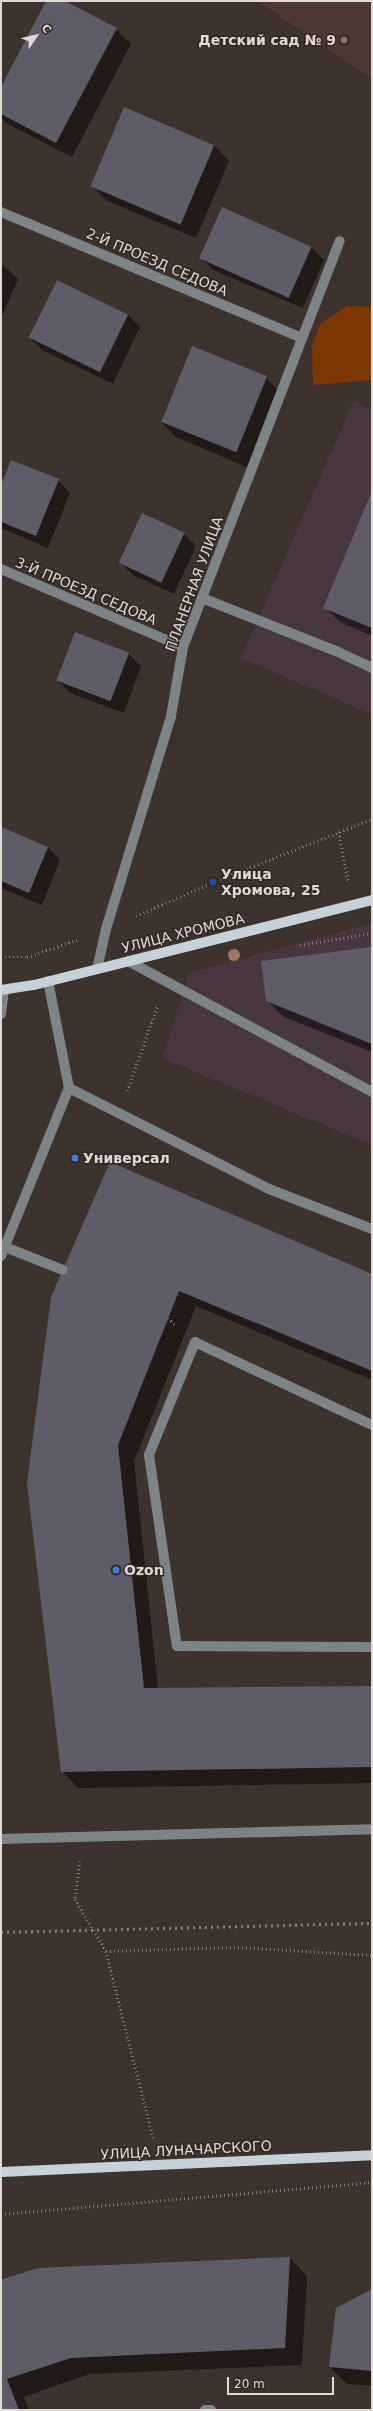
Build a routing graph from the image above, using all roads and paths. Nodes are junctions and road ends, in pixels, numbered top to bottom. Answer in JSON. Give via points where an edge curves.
{"nodes":[{"id":1,"x":1,"y":212,"type":"edge"},
{"id":2,"x":340,"y":241,"type":"dead end"},
{"id":3,"x":302,"y":338,"type":"junction"},
{"id":4,"x":1,"y":570,"type":"edge"},
{"id":5,"x":202,"y":598,"type":"junction"},
{"id":6,"x":183,"y":647,"type":"junction"},
{"id":7,"x":372,"y":668,"type":"edge"},
{"id":8,"x":372,"y":819,"type":"edge"},
{"id":9,"x":339,"y":832,"type":"junction"},
{"id":10,"x":348,"y":880,"type":"dead end"},
{"id":11,"x":213,"y":882,"type":"dead end"},
{"id":12,"x":372,"y":900,"type":"edge"},
{"id":13,"x":372,"y":933,"type":"edge"},
{"id":14,"x":361,"y":935,"type":"dead end"},
{"id":15,"x":128,"y":961,"type":"junction"},
{"id":16,"x":96,"y":969,"type":"junction"},
{"id":17,"x":48,"y":982,"type":"junction"},
{"id":18,"x":2,"y":990,"type":"edge"},
{"id":19,"x":1,"y":1014,"type":"edge"},
{"id":20,"x":69,"y":1088,"type":"junction"},
{"id":21,"x":372,"y":1092,"type":"edge"},
{"id":22,"x":372,"y":1229,"type":"edge"},
{"id":23,"x":3,"y":1252,"type":"edge"},
{"id":24,"x":63,"y":1270,"type":"dead end"},
{"id":25,"x":372,"y":1426,"type":"edge"},
{"id":26,"x":372,"y":1647,"type":"edge"},
{"id":27,"x":372,"y":1829,"type":"edge"},
{"id":28,"x":83,"y":1837,"type":"junction"},
{"id":29,"x":1,"y":1839,"type":"edge"},
{"id":30,"x":106,"y":1951,"type":"junction"},
{"id":31,"x":372,"y":1955,"type":"edge"},
{"id":32,"x":372,"y":2155,"type":"edge"},
{"id":33,"x":160,"y":2165,"type":"junction"},
{"id":34,"x":1,"y":2172,"type":"edge"},
{"id":35,"x":372,"y":2182,"type":"edge"},
{"id":36,"x":1,"y":2214,"type":"edge"},
{"id":37,"x":205,"y":2410,"type":"edge"},
{"id":38,"x":211,"y":2410,"type":"edge"}],
"edges":[{"from":1,"to":3,"type":"street","name":"2-Й ПРОЕЗД СЕДОВА"},
{"from":2,"to":3,"type":"street","name":"ПЛАНЕРНАЯ УЛИЦА"},
{"from":3,"to":5,"type":"street","name":"ПЛАНЕРНАЯ УЛИЦА"},
{"from":4,"to":6,"type":"street","name":"3-Й ПРОЕЗД СЕДОВА"},
{"from":5,"to":6,"type":"street","name":"ПЛАНЕРНАЯ УЛИЦА"},
{"from":5,"to":7,"type":"street","via":[[336,651]]},
{"from":6,"to":16,"type":"street","name":"ПЛАНЕРНАЯ УЛИЦА","via":[[171,716]]},
{"from":8,"to":9,"type":"path"},
{"from":9,"to":10,"type":"path"},
{"from":9,"to":11,"type":"path"},
{"from":12,"to":15,"type":"main road","name":"УЛИЦА ХРОМОВА"},
{"from":13,"to":14,"type":"path"},
{"from":15,"to":16,"type":"main road","name":"УЛИЦА ХРОМОВА"},
{"from":15,"to":21,"type":"street"},
{"from":16,"to":17,"type":"main road","name":"УЛИЦА ХРОМОВА"},
{"from":17,"to":18,"type":"main road","name":"УЛИЦА ХРОМОВА"},
{"from":17,"to":20,"type":"street"},
{"from":18,"to":19,"type":"street"},
{"from":20,"to":22,"type":"street","via":[[269,1189]]},
{"from":20,"to":23,"type":"street"},
{"from":23,"to":24,"type":"street"},
{"from":25,"to":26,"type":"street","via":[[195,1342],[148,1455],[176,1646]]},
{"from":27,"to":28,"type":"street"},
{"from":28,"to":29,"type":"street"},
{"from":28,"to":30,"type":"path","via":[[75,1899]]},
{"from":30,"to":31,"type":"path","via":[[238,1947]]},
{"from":30,"to":33,"type":"path"},
{"from":32,"to":33,"type":"main road","name":"УЛИЦА ЛУНАЧАРСКОГО"},
{"from":33,"to":34,"type":"main road","name":"УЛИЦА ЛУНАЧАРСКОГО"},
{"from":35,"to":36,"type":"path"},
{"from":37,"to":38,"type":"street"}]}
